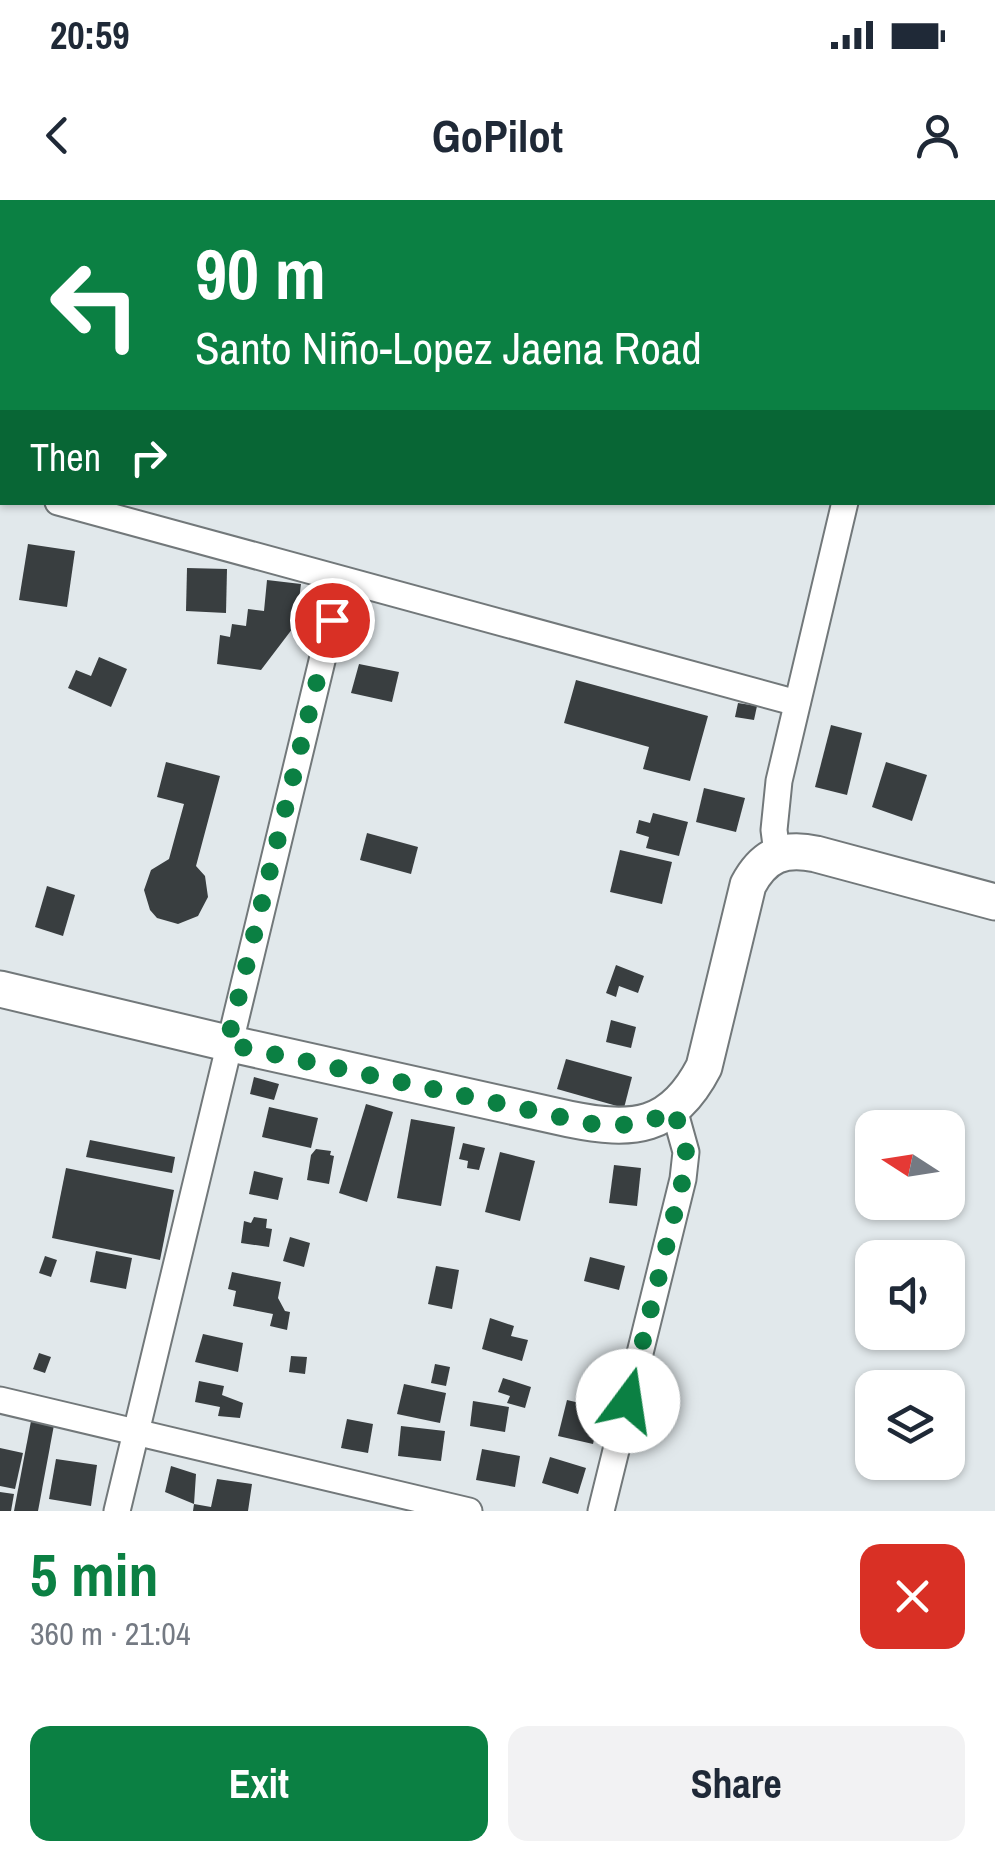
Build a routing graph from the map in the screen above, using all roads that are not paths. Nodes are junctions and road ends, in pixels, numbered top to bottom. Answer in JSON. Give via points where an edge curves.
{"nodes":[{"id":1,"x":69,"y":505,"type":"edge"},
{"id":2,"x":844,"y":505,"type":"edge"},
{"id":3,"x":341,"y":582,"type":"junction"},
{"id":4,"x":797,"y":703,"type":"junction"},
{"id":5,"x":777,"y":853,"type":"junction"},
{"id":6,"x":995,"y":902,"type":"edge"},
{"id":7,"x":0,"y":989,"type":"edge"},
{"id":8,"x":227,"y":1044,"type":"junction"},
{"id":9,"x":674,"y":1109,"type":"junction"},
{"id":10,"x":0,"y":1400,"type":"edge"},
{"id":11,"x":135,"y":1430,"type":"junction"},
{"id":12,"x":117,"y":1511,"type":"edge"},
{"id":13,"x":469,"y":1511,"type":"edge"},
{"id":14,"x":600,"y":1511,"type":"edge"}],
"edges":[{"from":1,"to":3,"type":"street"},
{"from":2,"to":4,"type":"street"},
{"from":3,"to":4,"type":"street"},
{"from":3,"to":8,"type":"street"},
{"from":4,"to":5,"type":"street","via":[[775,804]]},
{"from":5,"to":6,"type":"street","via":[[816,854]]},
{"from":5,"to":9,"type":"street","via":[[748,885],[704,1067]]},
{"from":7,"to":8,"type":"street"},
{"from":8,"to":9,"type":"street","via":[[593,1124],[640,1125]]},
{"from":8,"to":11,"type":"street"},
{"from":9,"to":14,"type":"street","via":[[686,1152],[683,1179]]},
{"from":10,"to":11,"type":"street"},
{"from":11,"to":12,"type":"street"},
{"from":11,"to":13,"type":"street"}]}
